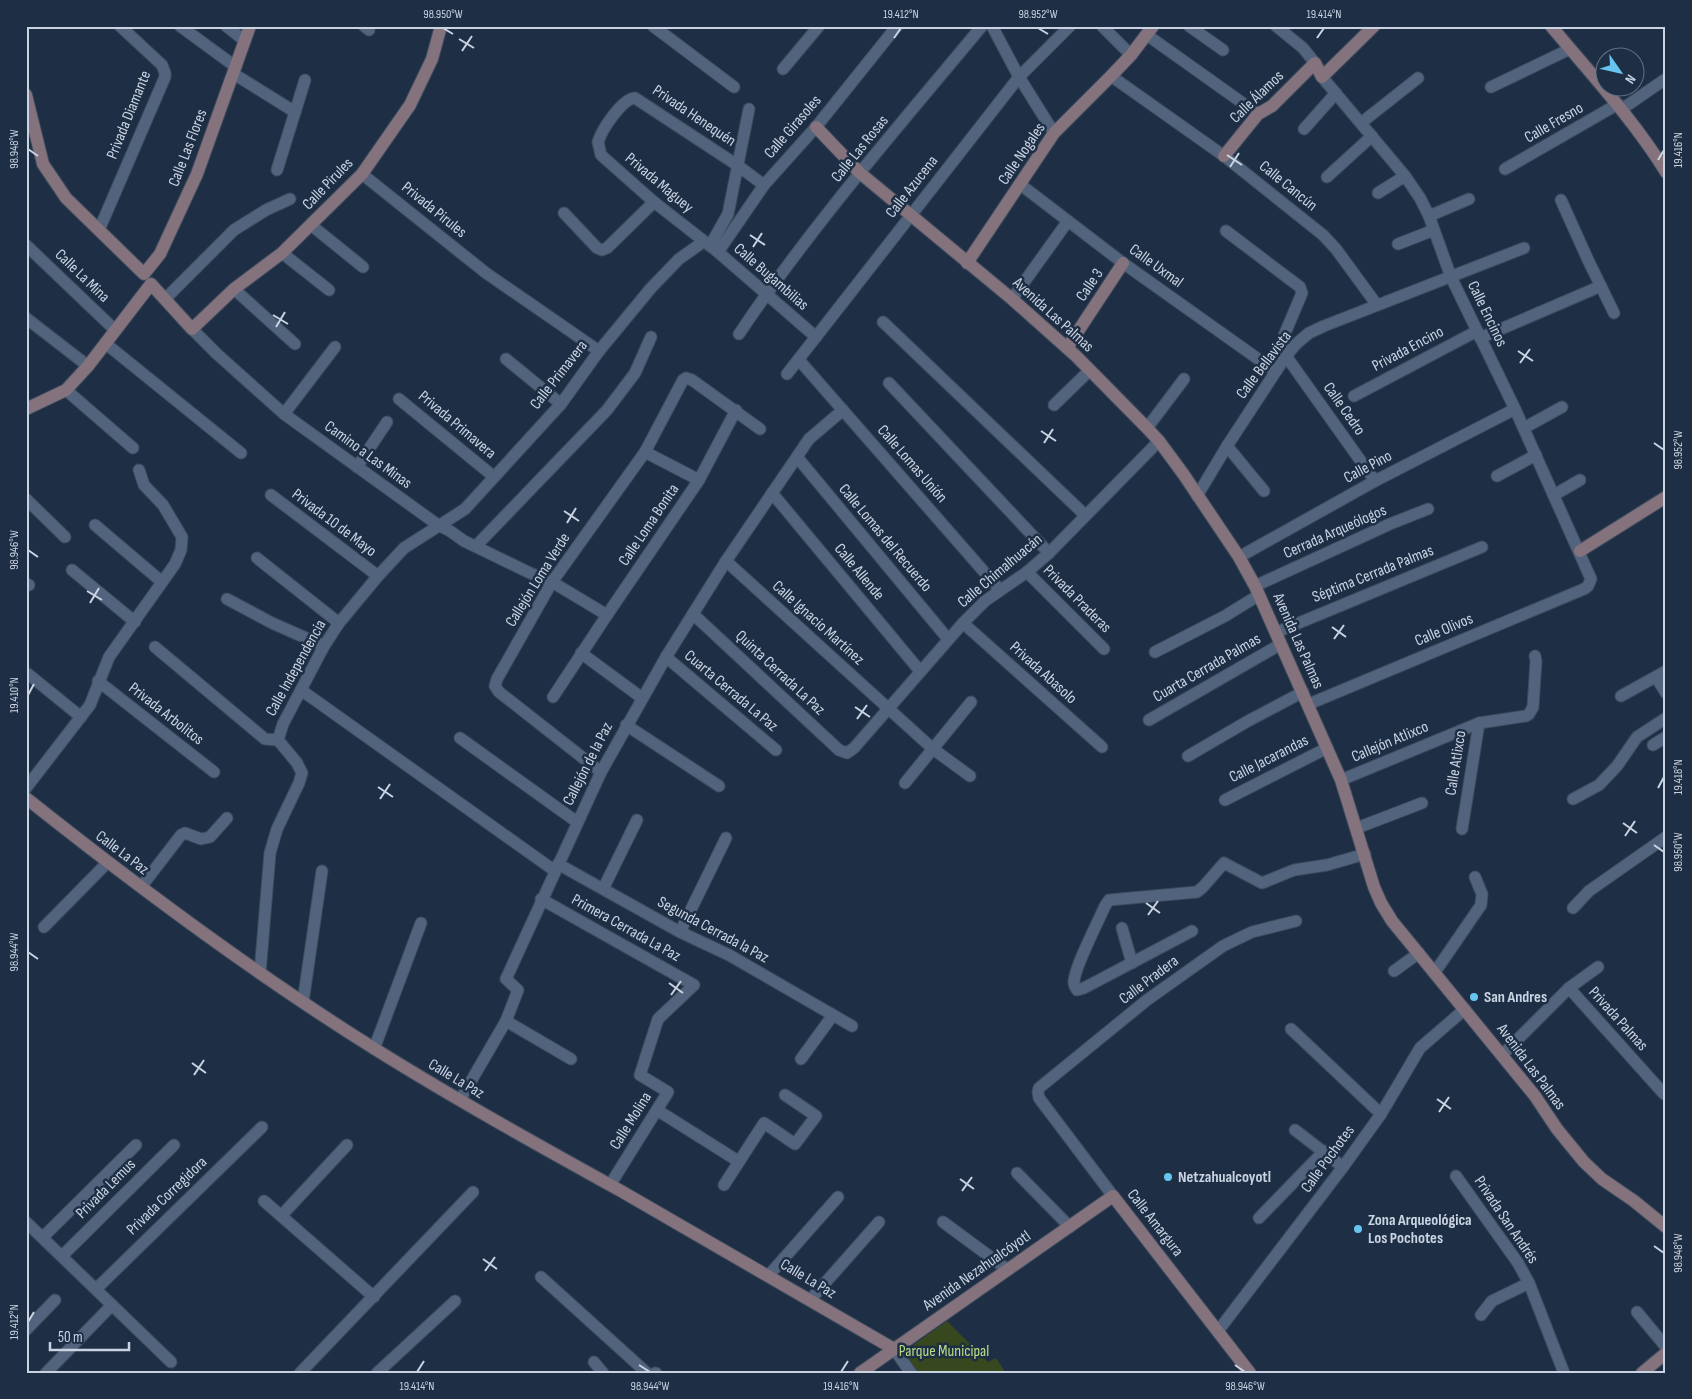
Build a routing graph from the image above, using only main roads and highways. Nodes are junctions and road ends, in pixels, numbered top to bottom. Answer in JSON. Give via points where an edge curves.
{"nodes":[{"id":1,"x":250,"y":26,"type":"edge"},
{"id":2,"x":441,"y":26,"type":"edge"},
{"id":3,"x":1374,"y":26,"type":"edge"},
{"id":4,"x":1551,"y":26,"type":"edge"},
{"id":5,"x":1150,"y":31,"type":"edge"},
{"id":6,"x":26,"y":95,"type":"edge"},
{"id":7,"x":816,"y":127,"type":"road end"},
{"id":8,"x":1224,"y":156,"type":"road end"},
{"id":9,"x":1666,"y":172,"type":"edge"},
{"id":10,"x":967,"y":263,"type":"junction"},
{"id":11,"x":1124,"y":263,"type":"road end"},
{"id":12,"x":148,"y":279,"type":"junction"},
{"id":13,"x":192,"y":329,"type":"joint"},
{"id":14,"x":1067,"y":348,"type":"junction"},
{"id":15,"x":26,"y":409,"type":"edge"},
{"id":16,"x":1666,"y":497,"type":"edge"},
{"id":17,"x":1580,"y":551,"type":"road end"},
{"id":18,"x":26,"y":798,"type":"edge"},
{"id":19,"x":1113,"y":1196,"type":"joint"},
{"id":20,"x":1666,"y":1227,"type":"edge"},
{"id":21,"x":894,"y":1349,"type":"junction"},
{"id":22,"x":1666,"y":1353,"type":"edge"},
{"id":23,"x":860,"y":1373,"type":"edge"},
{"id":24,"x":1250,"y":1373,"type":"edge"},
{"id":25,"x":1642,"y":1373,"type":"edge"}],
"edges":[{"from":1,"to":12,"type":"main road","name":"Calle Las Flores","via":[[197,174]]},
{"from":2,"to":13,"type":"main road","name":"Calle Pirules","via":[[432,59],[410,106],[362,174],[282,253],[234,290]]},
{"from":3,"to":8,"type":"main road","name":"Calle Álamos","via":[[1322,77],[1315,63],[1272,106],[1258,114]]},
{"from":4,"to":9,"type":"main road","via":[[1620,107]]},
{"from":5,"to":10,"type":"main road","name":"Calle Nogales","via":[[1131,55],[1054,133]]},
{"from":6,"to":12,"type":"main road","name":"Camino a Las Minas","via":[[43,164],[66,198]]},
{"from":7,"to":10,"type":"main road","name":"Avenida Las Palmas","via":[[860,174]]},
{"from":10,"to":14,"type":"main road","name":"Avenida Las Palmas"},
{"from":11,"to":14,"type":"main road","name":"Calle 3"},
{"from":12,"to":13,"type":"main road","name":"Camino a Las Minas"},
{"from":12,"to":15,"type":"main road","name":"Calle Las Flores","via":[[115,330],[66,390]]},
{"from":14,"to":20,"type":"main road","name":"Avenida Las Palmas","via":[[1159,440],[1238,557],[1279,638],[1341,780],[1381,903],[1392,921],[1535,1096],[1584,1162]]},
{"from":16,"to":17,"type":"main road"},
{"from":18,"to":21,"type":"main road","name":"Calle La Paz","via":[[107,863],[374,1049]]},
{"from":19,"to":21,"type":"main road","name":"Avenida Nezahualcóyotl"},
{"from":19,"to":24,"type":"main road","name":"Calle Amargura"},
{"from":21,"to":23,"type":"main road","name":"Avenida Nezahualcóyotl"},
{"from":22,"to":25,"type":"main road"}]}
